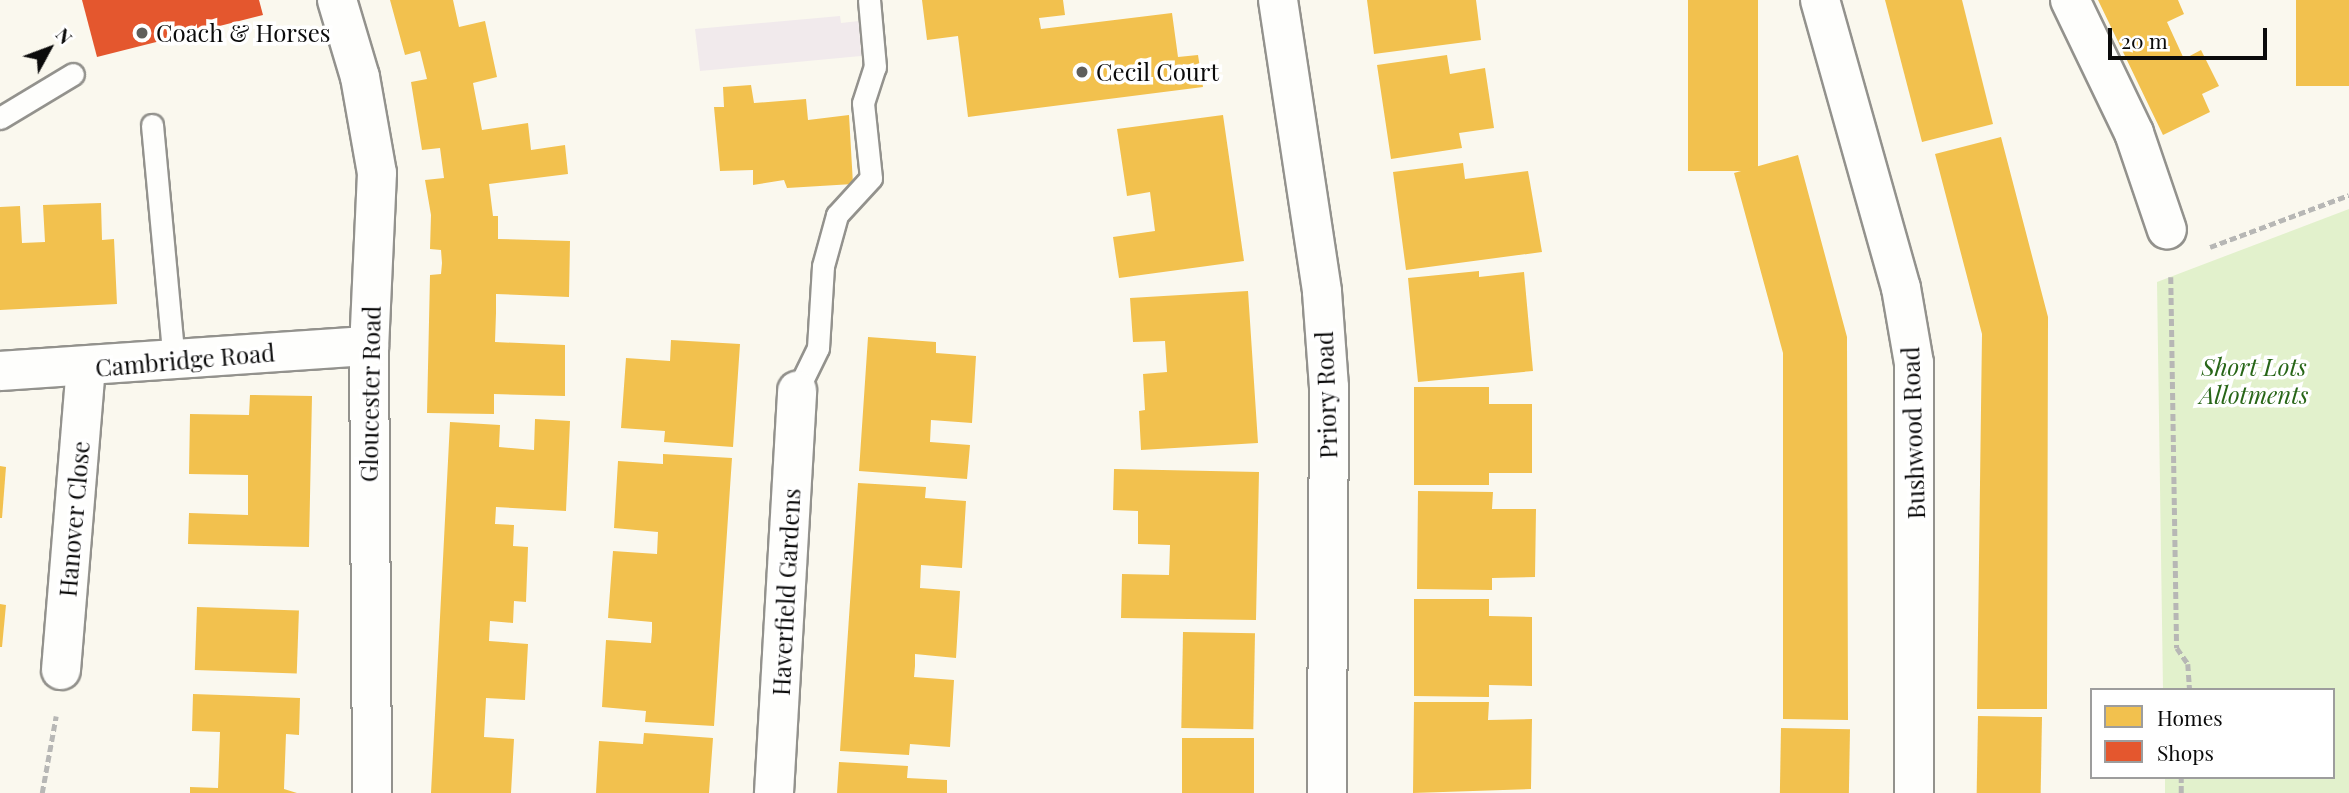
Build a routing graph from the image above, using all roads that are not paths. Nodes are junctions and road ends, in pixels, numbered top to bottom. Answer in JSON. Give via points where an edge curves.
{"nodes":[{"id":1,"x":337,"y":0,"type":"edge"},
{"id":2,"x":869,"y":0,"type":"edge"},
{"id":3,"x":1278,"y":0,"type":"edge"},
{"id":4,"x":1820,"y":0,"type":"edge"},
{"id":5,"x":2070,"y":0,"type":"edge"},
{"id":6,"x":74,"y":74,"type":"dead end"},
{"id":7,"x":0,"y":118,"type":"edge"},
{"id":8,"x":152,"y":125,"type":"dead end"},
{"id":9,"x":2169,"y":246,"type":"road end"},
{"id":10,"x":369,"y":346,"type":"junction"},
{"id":11,"x":174,"y":361,"type":"junction"},
{"id":12,"x":86,"y":368,"type":"junction"},
{"id":13,"x":0,"y":371,"type":"edge"},
{"id":14,"x":797,"y":391,"type":"joint"},
{"id":15,"x":61,"y":670,"type":"road end"},
{"id":16,"x":372,"y":793,"type":"edge"},
{"id":17,"x":774,"y":793,"type":"edge"},
{"id":18,"x":1327,"y":793,"type":"edge"},
{"id":19,"x":1914,"y":793,"type":"edge"}],
"edges":[{"from":1,"to":10,"type":"street","name":"Gloucester Road","via":[[360,78],[377,173]]},
{"from":2,"to":14,"type":"lane","via":[[876,67],[863,103],[871,178],[837,215],[822,266],[818,348]]},
{"from":3,"to":18,"type":"street","name":"Priory Road","via":[[1322,292],[1329,387]]},
{"from":4,"to":19,"type":"street","name":"Bushwood Road","via":[[1900,288],[1914,363]]},
{"from":5,"to":9,"type":"street","via":[[2134,133]]},
{"from":6,"to":7,"type":"lane"},
{"from":8,"to":11,"type":"lane"},
{"from":10,"to":11,"type":"street","name":"Cambridge Road"},
{"from":10,"to":16,"type":"street","name":"Gloucester Road"},
{"from":11,"to":12,"type":"street","name":"Cambridge Road"},
{"from":12,"to":13,"type":"street","name":"Cambridge Road"},
{"from":12,"to":15,"type":"street","name":"Hanover Close"},
{"from":14,"to":17,"type":"street","name":"Haverfield Gardens"}]}
